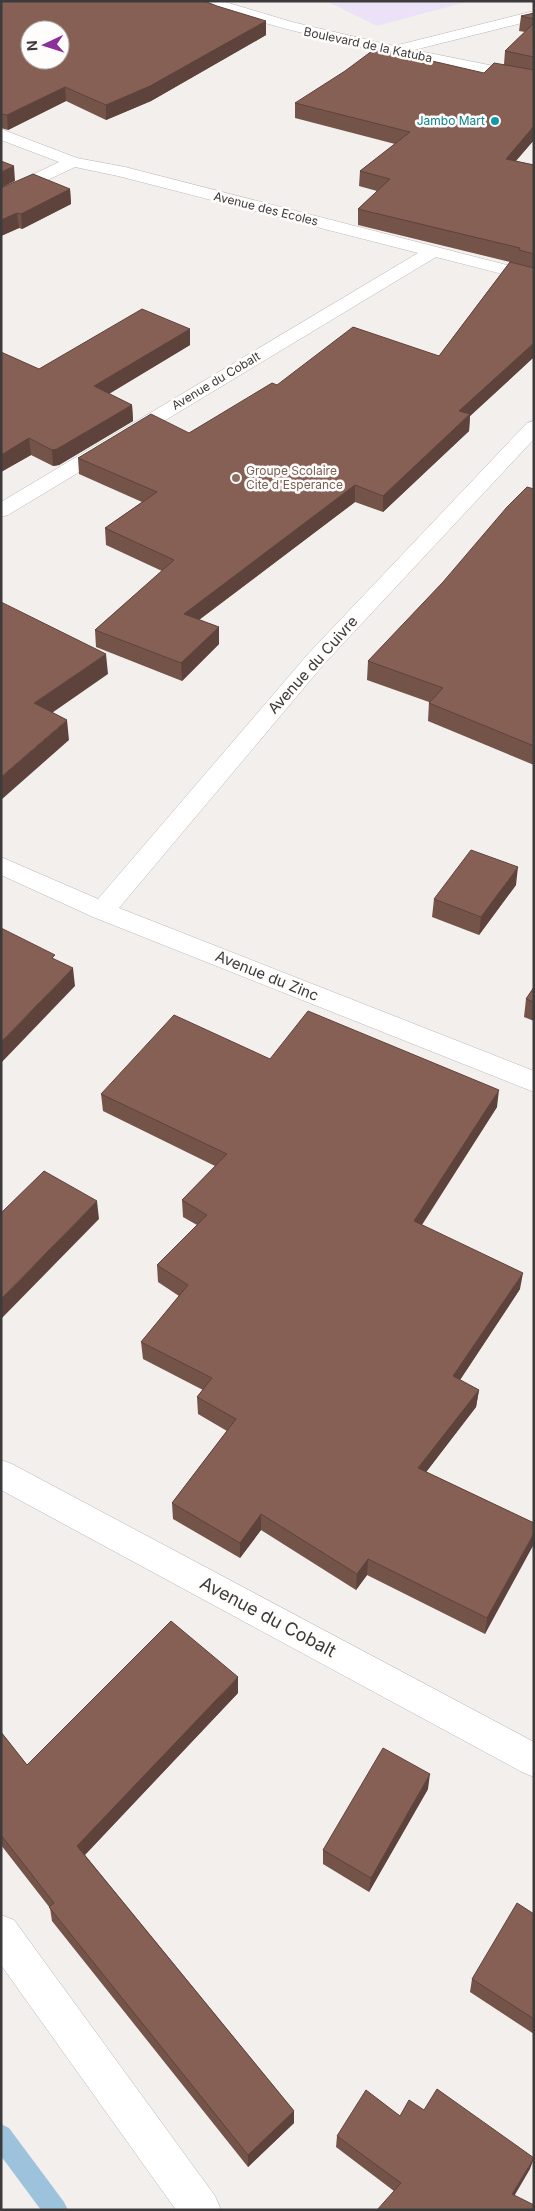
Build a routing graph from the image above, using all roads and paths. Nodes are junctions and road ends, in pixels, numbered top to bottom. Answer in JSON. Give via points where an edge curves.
{"nodes":[{"id":1,"x":206,"y":1,"type":"edge"},
{"id":2,"x":534,"y":15,"type":"edge"},
{"id":3,"x":392,"y":52,"type":"junction"},
{"id":4,"x":534,"y":79,"type":"edge"},
{"id":5,"x":1,"y":134,"type":"edge"},
{"id":6,"x":73,"y":162,"type":"junction"},
{"id":7,"x":1,"y":197,"type":"edge"},
{"id":8,"x":432,"y":252,"type":"junction"},
{"id":9,"x":534,"y":277,"type":"edge"},
{"id":10,"x":534,"y":427,"type":"edge"},
{"id":11,"x":1,"y":511,"type":"edge"},
{"id":12,"x":1,"y":866,"type":"edge"},
{"id":13,"x":102,"y":911,"type":"junction"},
{"id":14,"x":534,"y":1082,"type":"edge"},
{"id":15,"x":1,"y":1474,"type":"edge"},
{"id":16,"x":534,"y":1760,"type":"edge"},
{"id":17,"x":1,"y":1934,"type":"edge"},
{"id":18,"x":201,"y":2210,"type":"edge"}],
"edges":[{"from":1,"to":3,"type":"street","name":"Boulevard de la Katuba","via":[[293,28]]},
{"from":2,"to":3,"type":"street"},
{"from":3,"to":4,"type":"street","name":"Boulevard de la Katuba"},
{"from":5,"to":6,"type":"street","name":"Avenue des Ecoles"},
{"from":6,"to":7,"type":"street"},
{"from":6,"to":8,"type":"street","name":"Avenue des Ecoles"},
{"from":8,"to":9,"type":"street","name":"Avenue des Ecoles"},
{"from":8,"to":11,"type":"street","name":"Avenue du Cobalt"},
{"from":10,"to":13,"type":"street","name":"Avenue du Cuivre","via":[[316,659]]},
{"from":12,"to":13,"type":"street","name":"Avenue du Zinc"},
{"from":13,"to":14,"type":"street","name":"Avenue du Zinc"},
{"from":15,"to":16,"type":"street","name":"Avenue du Cobalt"},
{"from":17,"to":18,"type":"street"}]}
